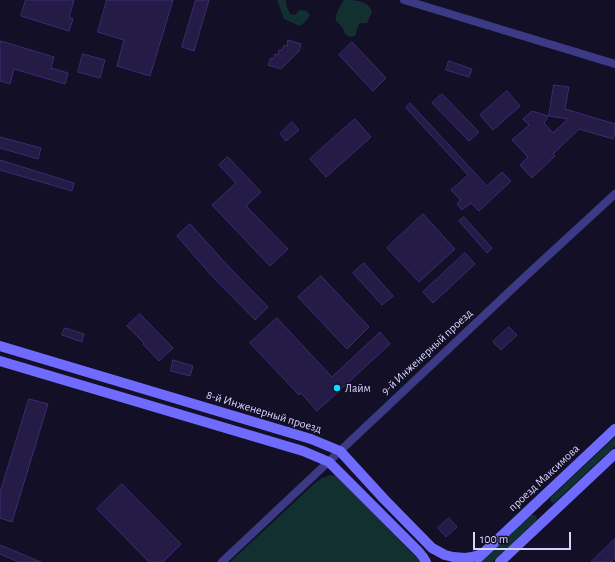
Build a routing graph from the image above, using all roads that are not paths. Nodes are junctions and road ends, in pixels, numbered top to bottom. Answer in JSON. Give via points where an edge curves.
{"nodes":[{"id":1,"x":404,"y":0,"type":"edge"},
{"id":2,"x":615,"y":64,"type":"edge"},
{"id":3,"x":615,"y":194,"type":"edge"},
{"id":4,"x":0,"y":346,"type":"edge"},
{"id":5,"x":0,"y":361,"type":"edge"},
{"id":6,"x":615,"y":429,"type":"edge"},
{"id":7,"x":340,"y":451,"type":"junction"},
{"id":8,"x":615,"y":454,"type":"edge"},
{"id":9,"x":329,"y":462,"type":"junction"},
{"id":10,"x":537,"y":502,"type":"junction"},
{"id":11,"x":550,"y":515,"type":"junction"},
{"id":12,"x":482,"y":554,"type":"junction"},
{"id":13,"x":222,"y":562,"type":"edge"},
{"id":14,"x":426,"y":562,"type":"edge"},
{"id":15,"x":473,"y":562,"type":"edge"},
{"id":16,"x":500,"y":562,"type":"edge"}],
"edges":[{"from":1,"to":2,"type":"street"},
{"from":3,"to":7,"type":"street","name":"9-й Инженерный проезд"},
{"from":4,"to":7,"type":"street","name":"8-й Инженерный проезд","via":[[311,439]]},
{"from":5,"to":9,"type":"street","via":[[303,451]]},
{"from":6,"to":10,"type":"street","name":"проезд Максимова"},
{"from":7,"to":9,"type":"street","name":"9-й Инженерный проезд"},
{"from":7,"to":12,"type":"street","name":"8-й Инженерный проезд","via":[[432,548],[453,557],[464,558]]},
{"from":8,"to":11,"type":"street"},
{"from":9,"to":13,"type":"street","name":"9-й Инженерный проезд"},
{"from":9,"to":14,"type":"street","via":[[424,557]]},
{"from":10,"to":11,"type":"street"},
{"from":10,"to":12,"type":"street","name":"проезд Максимова"},
{"from":11,"to":16,"type":"street"},
{"from":12,"to":15,"type":"street","name":"проезд Максимова"}]}
